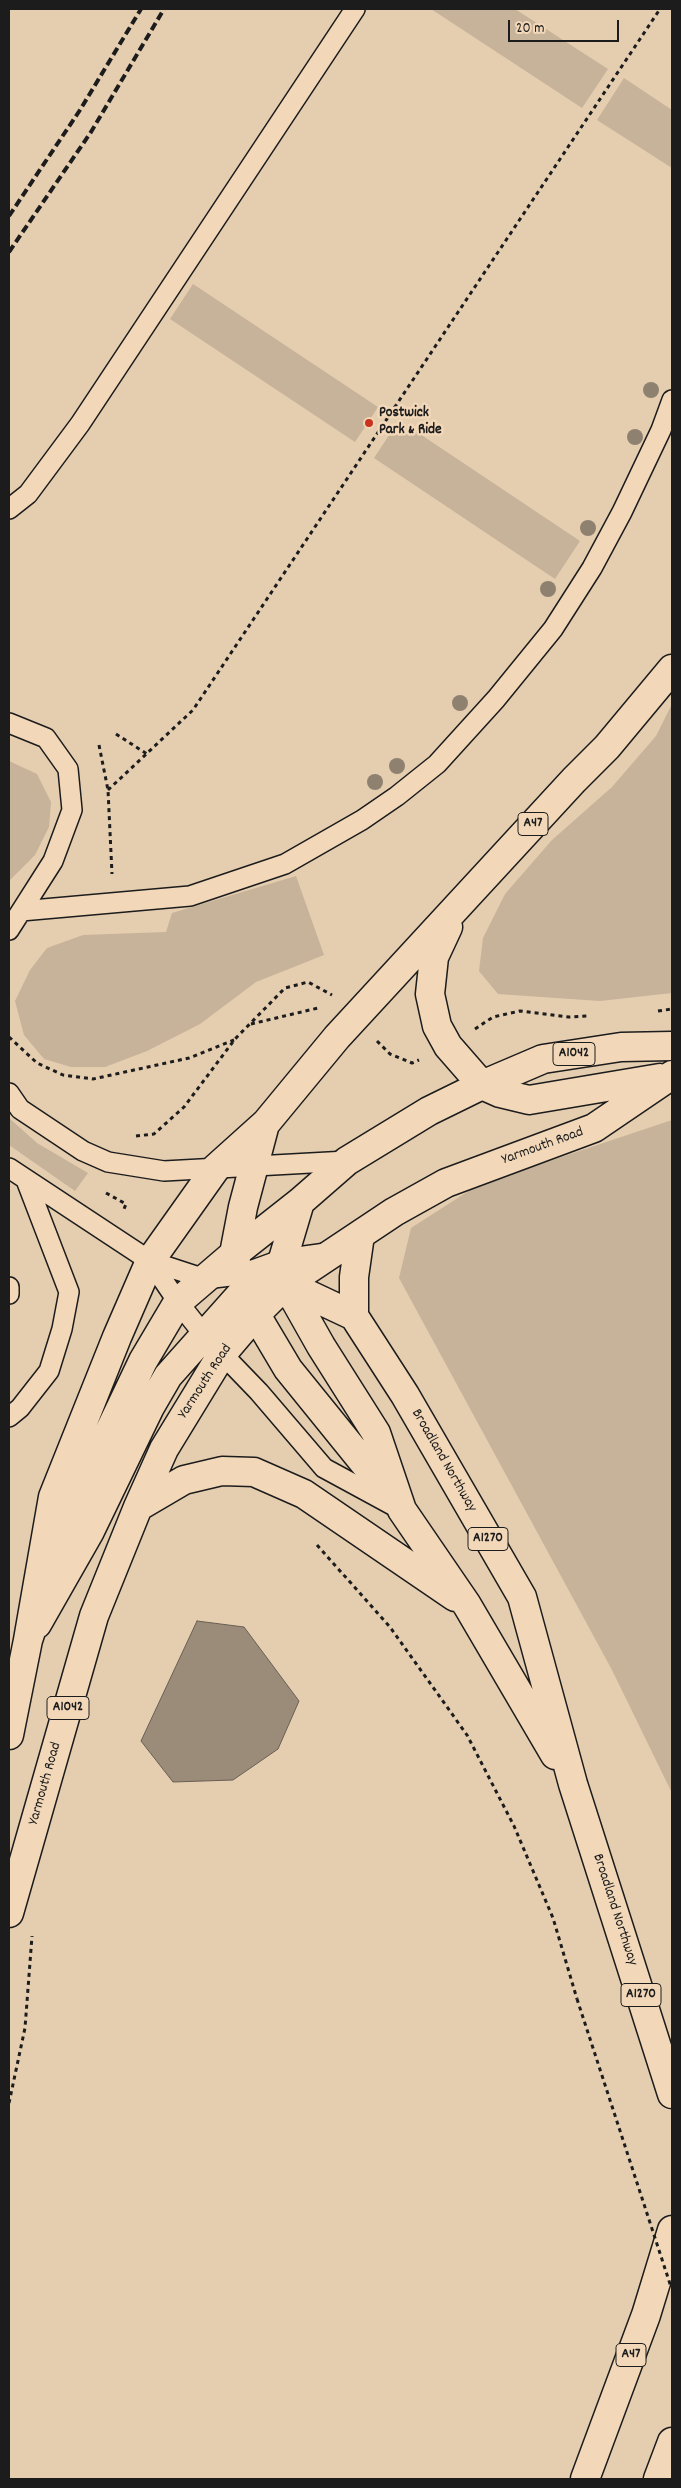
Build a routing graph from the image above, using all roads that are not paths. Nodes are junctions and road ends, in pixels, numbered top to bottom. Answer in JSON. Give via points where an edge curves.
{"nodes":[{"id":1,"x":354,"y":9,"type":"edge"},
{"id":2,"x":672,"y":400,"type":"edge"},
{"id":3,"x":9,"y":509,"type":"edge"},
{"id":4,"x":672,"y":669,"type":"edge"},
{"id":5,"x":9,"y":723,"type":"edge"},
{"id":6,"x":460,"y":903,"type":"junction"},
{"id":7,"x":21,"y":911,"type":"junction"},
{"id":8,"x":9,"y":930,"type":"edge"},
{"id":9,"x":672,"y":1046,"type":"edge"},
{"id":10,"x":669,"y":1076,"type":"edge"},
{"id":11,"x":482,"y":1085,"type":"junction"},
{"id":12,"x":9,"y":1093,"type":"edge"},
{"id":13,"x":266,"y":1123,"type":"junction"},
{"id":14,"x":347,"y":1162,"type":"junction"},
{"id":15,"x":253,"y":1166,"type":"junction"},
{"id":16,"x":9,"y":1168,"type":"edge"},
{"id":17,"x":216,"y":1168,"type":"junction"},
{"id":18,"x":26,"y":1180,"type":"junction"},
{"id":19,"x":300,"y":1202,"type":"junction"},
{"id":20,"x":360,"y":1235,"type":"junction"},
{"id":21,"x":150,"y":1261,"type":"junction"},
{"id":22,"x":285,"y":1272,"type":"junction"},
{"id":23,"x":205,"y":1279,"type":"junction"},
{"id":24,"x":243,"y":1284,"type":"junction"},
{"id":25,"x":9,"y":1287,"type":"edge"},
{"id":26,"x":9,"y":1294,"type":"edge"},
{"id":27,"x":178,"y":1302,"type":"junction"},
{"id":28,"x":354,"y":1316,"type":"junction"},
{"id":29,"x":204,"y":1334,"type":"junction"},
{"id":30,"x":222,"y":1354,"type":"junction"},
{"id":31,"x":9,"y":1417,"type":"edge"},
{"id":32,"x":138,"y":1507,"type":"junction"},
{"id":33,"x":402,"y":1510,"type":"junction"},
{"id":34,"x":467,"y":1605,"type":"junction"},
{"id":35,"x":28,"y":1640,"type":"junction"},
{"id":36,"x":9,"y":1736,"type":"edge"},
{"id":37,"x":573,"y":1784,"type":"junction"},
{"id":38,"x":9,"y":1912,"type":"edge"},
{"id":39,"x":672,"y":2094,"type":"edge"},
{"id":40,"x":672,"y":2230,"type":"edge"},
{"id":41,"x":672,"y":2442,"type":"edge"},
{"id":42,"x":585,"y":2479,"type":"edge"},
{"id":43,"x":658,"y":2479,"type":"edge"}],
"edges":[{"from":1,"to":3,"type":"lane","via":[[80,424],[28,494]]},
{"from":2,"to":7,"type":"lane","via":[[622,512],[592,568],[553,629],[437,764],[397,796],[362,820],[284,864],[190,896]]},
{"from":4,"to":6,"type":"highway","number":"A47","via":[[607,747]]},
{"from":5,"to":7,"type":"lane","via":[[46,738],[68,769],[72,810],[53,861]]},
{"from":6,"to":11,"type":"highway","via":[[434,957],[430,994],[437,1026],[448,1046]]},
{"from":6,"to":13,"type":"highway","via":[[337,1037]]},
{"from":7,"to":8,"type":"lane"},
{"from":9,"to":11,"type":"highway","name":"Yarmouth Road","number":"A1042","via":[[621,1047],[543,1059]]},
{"from":10,"to":11,"type":"highway","via":[[529,1100]]},
{"from":10,"to":20,"type":"highway","name":"Yarmouth Road","number":"A1042","via":[[594,1128],[446,1183]]},
{"from":11,"to":14,"type":"highway","name":"Yarmouth Road","number":"A1042","via":[[429,1111]]},
{"from":12,"to":17,"type":"lane","via":[[20,1109],[83,1152],[108,1162],[164,1171]]},
{"from":13,"to":15,"type":"highway"},
{"from":13,"to":17,"type":"highway"},
{"from":14,"to":15,"type":"lane"},
{"from":14,"to":19,"type":"highway","name":"Yarmouth Road","number":"A1042"},
{"from":15,"to":17,"type":"lane"},
{"from":15,"to":24,"type":"highway"},
{"from":16,"to":18,"type":"lane"},
{"from":17,"to":21,"type":"highway"},
{"from":18,"to":21,"type":"lane"},
{"from":18,"to":31,"type":"lane","via":[[69,1292],[62,1329],[48,1370],[20,1408]]},
{"from":19,"to":22,"type":"highway"},
{"from":19,"to":24,"type":"highway","name":"Yarmouth Road","number":"A1042"},
{"from":20,"to":22,"type":"highway","name":"Yarmouth Road","number":"A1042","via":[[333,1252]]},
{"from":20,"to":28,"type":"highway","via":[[354,1277]]},
{"from":21,"to":23,"type":"lane"},
{"from":21,"to":27,"type":"lane"},
{"from":21,"to":35,"type":"highway","via":[[53,1496]]},
{"from":22,"to":24,"type":"highway","name":"Yarmouth Road","number":"A1042"},
{"from":22,"to":24,"type":"lane"},
{"from":22,"to":28,"type":"highway"},
{"from":22,"to":33,"type":"highway","name":"Broadland Northway","via":[[321,1346],[376,1433]]},
{"from":23,"to":24,"type":"highway","name":"Yarmouth Road","number":"A1042"},
{"from":23,"to":27,"type":"highway","name":"Yarmouth Road","number":"A1042"},
{"from":24,"to":29,"type":"highway"},
{"from":24,"to":30,"type":"highway","name":"Yarmouth Road","number":"A1042"},
{"from":24,"to":33,"type":"highway","via":[[288,1369]]},
{"from":25,"to":26,"type":"lane"},
{"from":27,"to":29,"type":"lane"},
{"from":27,"to":35,"type":"highway","name":"Yarmouth Road","number":"A1042","via":[[143,1361],[79,1495]]},
{"from":28,"to":37,"type":"highway","name":"Broadland Northway","number":"A1270","via":[[405,1395],[522,1597]]},
{"from":29,"to":30,"type":"lane"},
{"from":29,"to":35,"type":"highway","via":[[163,1384],[90,1531]]},
{"from":30,"to":32,"type":"highway","name":"Yarmouth Road","number":"A1042","via":[[164,1449]]},
{"from":30,"to":33,"type":"lane","via":[[324,1468]]},
{"from":32,"to":34,"type":"highway","name":"Broadland Northway","via":[[184,1480],[222,1471],[254,1472],[304,1494]]},
{"from":32,"to":38,"type":"highway","name":"Yarmouth Road","number":"A1042","via":[[94,1616]]},
{"from":33,"to":34,"type":"highway","name":"Broadland Northway","number":"A1270"},
{"from":34,"to":37,"type":"highway","name":"Broadland Northway","number":"A1270"},
{"from":35,"to":36,"type":"highway","name":"Yarmouth Road","number":"A1042"},
{"from":37,"to":39,"type":"highway","name":"Broadland Northway","number":"A1270"},
{"from":40,"to":42,"type":"highway","number":"A47","via":[[646,2315]]},
{"from":41,"to":43,"type":"highway"}]}
